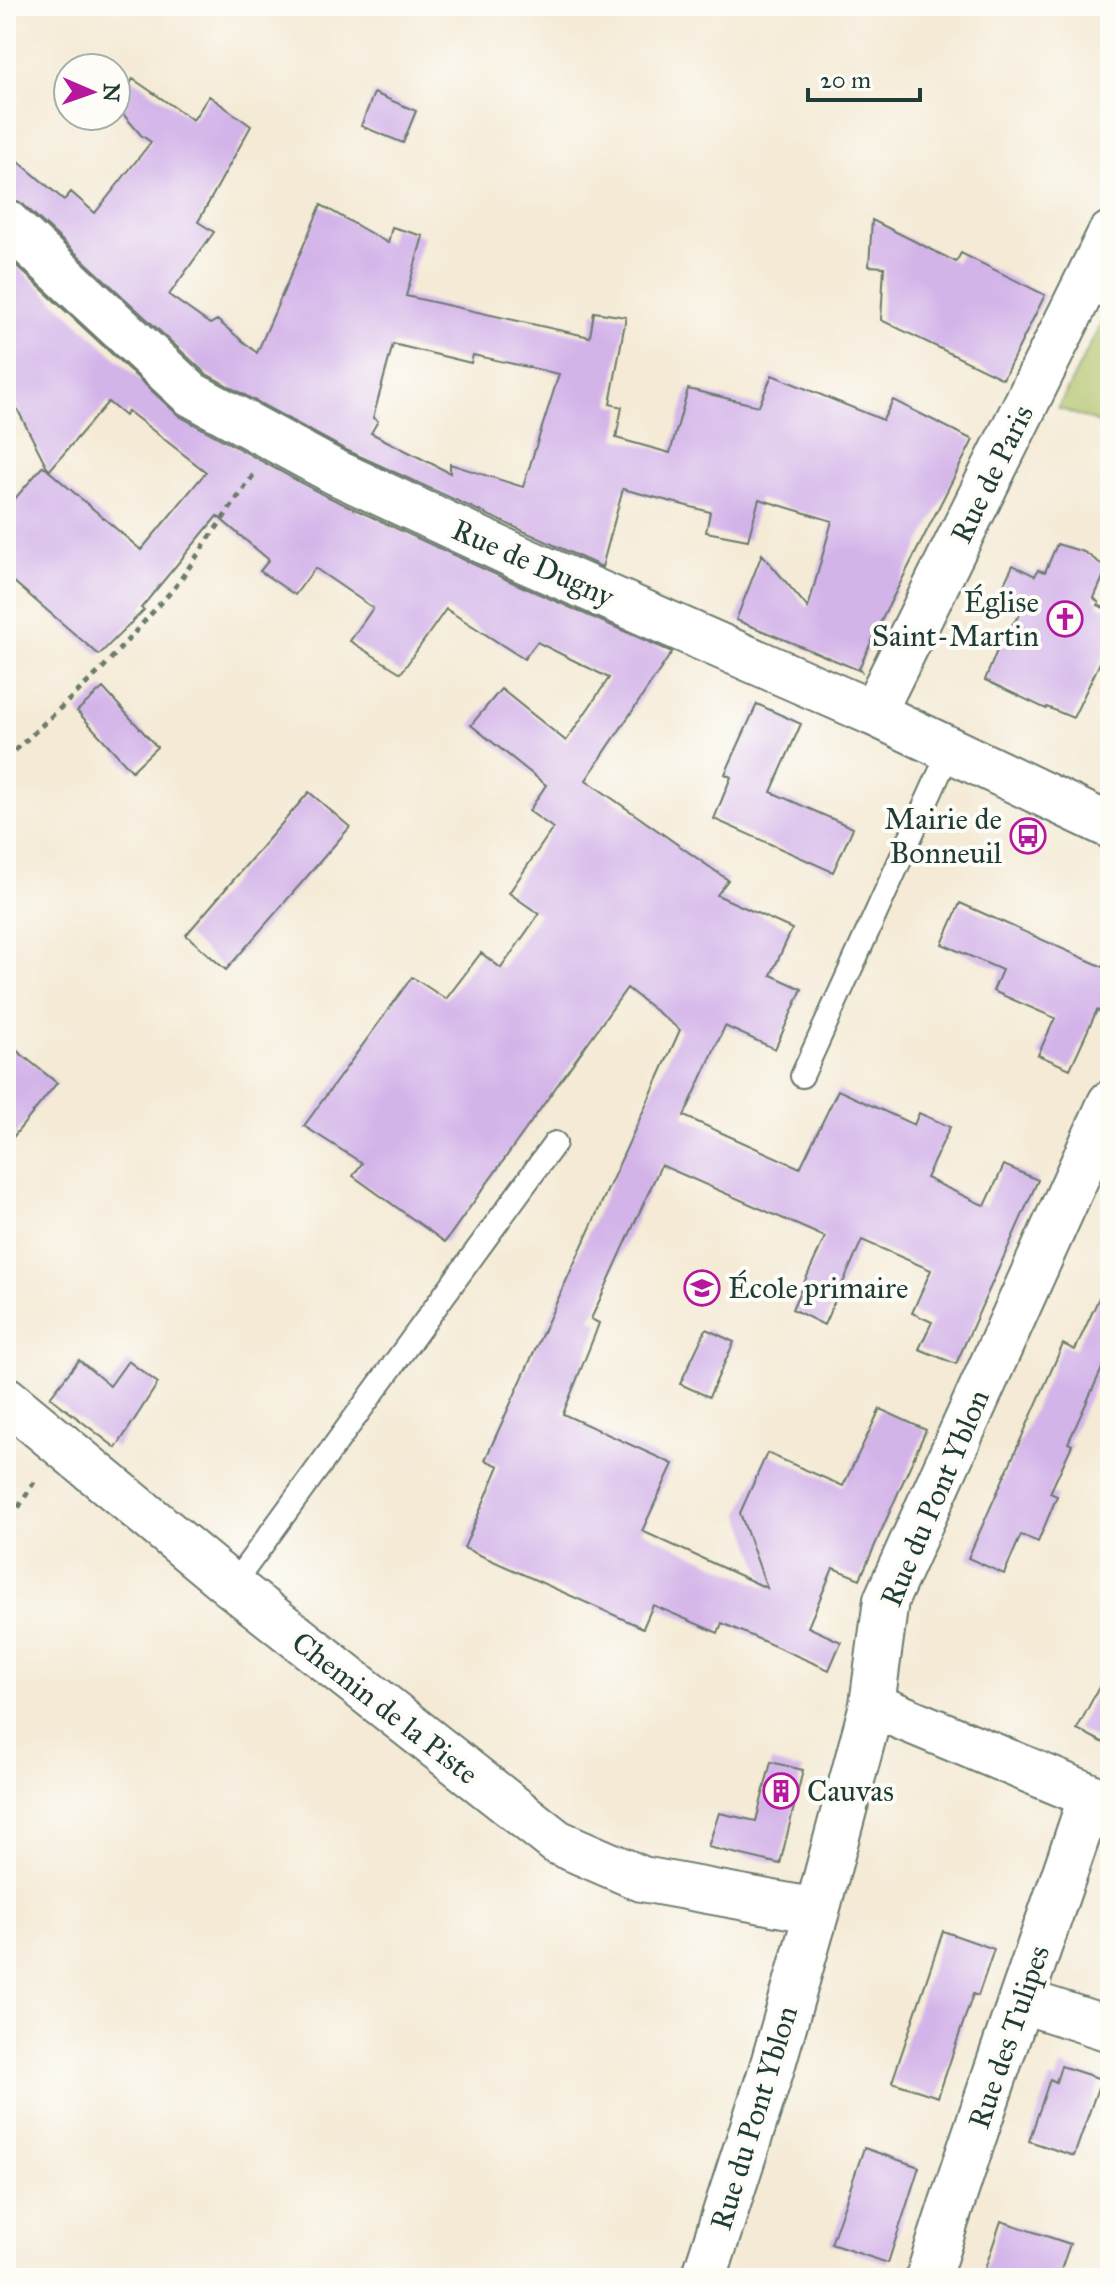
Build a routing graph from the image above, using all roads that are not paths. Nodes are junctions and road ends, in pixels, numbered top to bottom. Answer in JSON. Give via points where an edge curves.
{"nodes":[{"id":1,"x":6,"y":222,"type":"edge"},
{"id":2,"x":1109,"y":239,"type":"edge"},
{"id":3,"x":873,"y":713,"type":"junction"},
{"id":4,"x":950,"y":750,"type":"junction"},
{"id":5,"x":1110,"y":826,"type":"edge"},
{"id":6,"x":802,"y":1076,"type":"dead end"},
{"id":7,"x":1110,"y":1103,"type":"edge"},
{"id":8,"x":555,"y":1143,"type":"dead end"},
{"id":9,"x":6,"y":1399,"type":"edge"},
{"id":10,"x":232,"y":1586,"type":"junction"},
{"id":11,"x":872,"y":1705,"type":"junction"},
{"id":12,"x":1101,"y":1800,"type":"edge"},
{"id":13,"x":817,"y":1911,"type":"junction"},
{"id":14,"x":1023,"y":2001,"type":"junction"},
{"id":15,"x":1110,"y":2029,"type":"edge"},
{"id":16,"x":704,"y":2278,"type":"edge"},
{"id":17,"x":928,"y":2278,"type":"edge"}],
"edges":[{"from":1,"to":3,"type":"street","name":"Rue de Dugny","via":[[191,394],[333,471]]},
{"from":2,"to":3,"type":"street","name":"Rue de Paris"},
{"from":3,"to":4,"type":"street","name":"Rue de Dugny"},
{"from":4,"to":5,"type":"street","name":"Rue de Dugny"},
{"from":4,"to":6,"type":"lane"},
{"from":7,"to":11,"type":"street","name":"Rue du Pont Yblon","via":[[886,1600]]},
{"from":8,"to":10,"type":"lane"},
{"from":9,"to":10,"type":"street","name":"Chemin de la Piste"},
{"from":10,"to":13,"type":"street","name":"Chemin de la Piste","via":[[557,1842],[642,1879]]},
{"from":11,"to":12,"type":"street"},
{"from":11,"to":13,"type":"street","name":"Rue du Pont Yblon"},
{"from":12,"to":14,"type":"street","name":"Rue des Tulipes"},
{"from":13,"to":16,"type":"street","name":"Rue du Pont Yblon"},
{"from":14,"to":15,"type":"street"},
{"from":14,"to":17,"type":"street","name":"Rue des Tulipes"}]}
